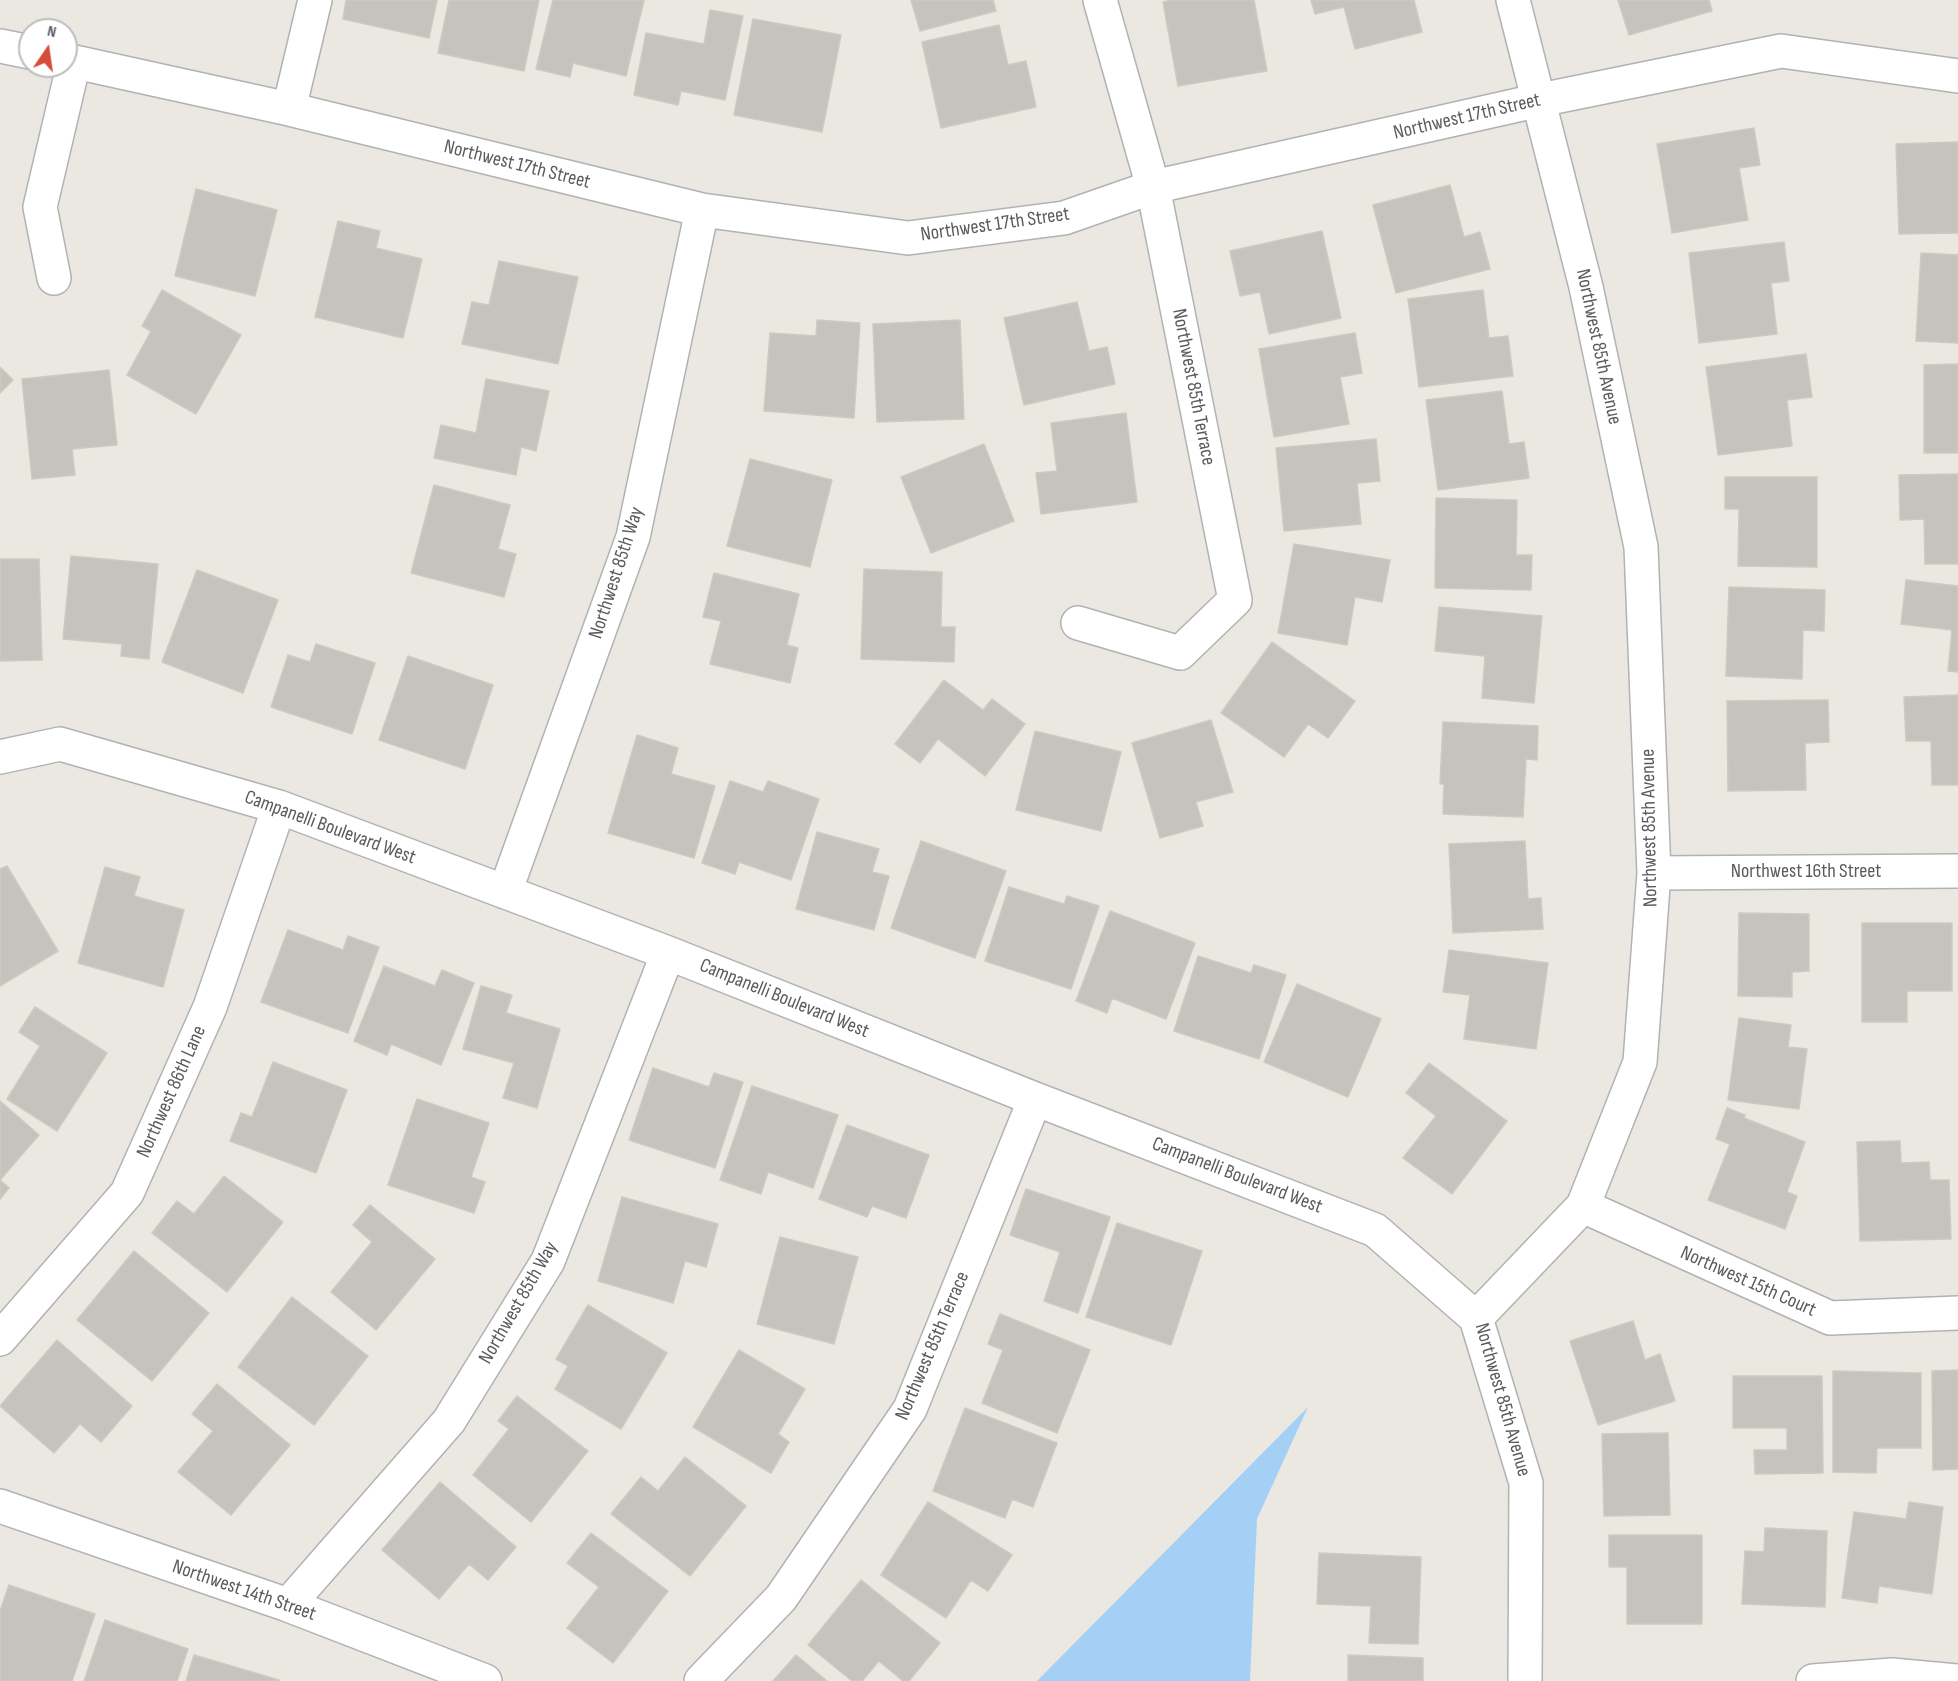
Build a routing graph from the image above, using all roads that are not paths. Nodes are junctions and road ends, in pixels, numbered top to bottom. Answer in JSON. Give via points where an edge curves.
{"nodes":[{"id":1,"x":315,"y":0,"type":"edge"},
{"id":2,"x":1100,"y":0,"type":"edge"},
{"id":3,"x":1513,"y":0,"type":"edge"},
{"id":4,"x":0,"y":46,"type":"edge"},
{"id":5,"x":18,"y":50,"type":"edge"},
{"id":6,"x":78,"y":63,"type":"edge"},
{"id":7,"x":1958,"y":76,"type":"edge"},
{"id":8,"x":67,"y":78,"type":"edge"},
{"id":9,"x":1540,"y":100,"type":"junction"},
{"id":10,"x":289,"y":108,"type":"junction"},
{"id":11,"x":1153,"y":187,"type":"junction"},
{"id":12,"x":702,"y":210,"type":"junction"},
{"id":13,"x":54,"y":278,"type":"dead end"},
{"id":14,"x":1078,"y":623,"type":"dead end"},
{"id":15,"x":0,"y":757,"type":"edge"},
{"id":16,"x":279,"y":807,"type":"junction"},
{"id":17,"x":1958,"y":872,"type":"edge"},
{"id":18,"x":1654,"y":873,"type":"junction"},
{"id":19,"x":505,"y":892,"type":"junction"},
{"id":20,"x":668,"y":953,"type":"junction"},
{"id":21,"x":1035,"y":1099,"type":"junction"},
{"id":22,"x":1583,"y":1206,"type":"junction"},
{"id":23,"x":1958,"y":1313,"type":"edge"},
{"id":24,"x":1476,"y":1318,"type":"junction"},
{"id":25,"x":0,"y":1339,"type":"edge"},
{"id":26,"x":0,"y":1506,"type":"edge"},
{"id":27,"x":288,"y":1605,"type":"junction"},
{"id":28,"x":485,"y":1681,"type":"edge"},
{"id":29,"x":701,"y":1681,"type":"edge"},
{"id":30,"x":1525,"y":1681,"type":"edge"},
{"id":31,"x":1814,"y":1681,"type":"edge"},
{"id":32,"x":1958,"y":1681,"type":"edge"}],
"edges":[{"from":1,"to":10,"type":"street"},
{"from":2,"to":11,"type":"street","name":"Northwest 85th Terrace"},
{"from":3,"to":9,"type":"street","name":"Northwest 85th Avenue"},
{"from":4,"to":5,"type":"street"},
{"from":6,"to":10,"type":"street","name":"Northwest 17th Street"},
{"from":7,"to":9,"type":"street","name":"Northwest 17th Street","via":[[1781,51]]},
{"from":8,"to":13,"type":"street","via":[[40,207]]},
{"from":9,"to":11,"type":"street","name":"Northwest 17th Street"},
{"from":9,"to":18,"type":"street","name":"Northwest 85th Avenue","via":[[1586,287],[1641,547]]},
{"from":10,"to":12,"type":"street","name":"Northwest 17th Street"},
{"from":11,"to":12,"type":"street","name":"Northwest 17th Street","via":[[1064,218],[908,238]]},
{"from":11,"to":14,"type":"street","name":"Northwest 85th Terrace","via":[[1235,600],[1180,653]]},
{"from":12,"to":19,"type":"street","name":"Northwest 85th Way","via":[[633,537]]},
{"from":15,"to":16,"type":"street","name":"Campanelli Boulevard West","via":[[60,744]]},
{"from":16,"to":19,"type":"street","name":"Campanelli Boulevard West"},
{"from":16,"to":25,"type":"street","name":"Northwest 86th Lane","via":[[210,1007],[127,1193]]},
{"from":17,"to":18,"type":"street","name":"Northwest 16th Street"},
{"from":18,"to":22,"type":"street","name":"Northwest 85th Avenue","via":[[1640,1062]]},
{"from":19,"to":20,"type":"street","name":"Campanelli Boulevard West"},
{"from":20,"to":21,"type":"street","name":"Campanelli Boulevard West"},
{"from":20,"to":27,"type":"street","name":"Northwest 85th Way","via":[[548,1261],[449,1421]]},
{"from":21,"to":24,"type":"street","name":"Campanelli Boulevard West","via":[[1375,1230]]},
{"from":21,"to":29,"type":"street","name":"Northwest 85th Terrace","via":[[910,1410],[781,1598]]},
{"from":22,"to":23,"type":"street","name":"Northwest 15th Court","via":[[1830,1318]]},
{"from":22,"to":24,"type":"street","name":"Northwest 85th Avenue"},
{"from":24,"to":30,"type":"street","name":"Northwest 85th Avenue","via":[[1526,1483]]},
{"from":26,"to":27,"type":"street","name":"Northwest 14th Street"},
{"from":27,"to":28,"type":"street","name":"Northwest 14th Street"},
{"from":31,"to":32,"type":"street","via":[[1892,1675]]}]}
